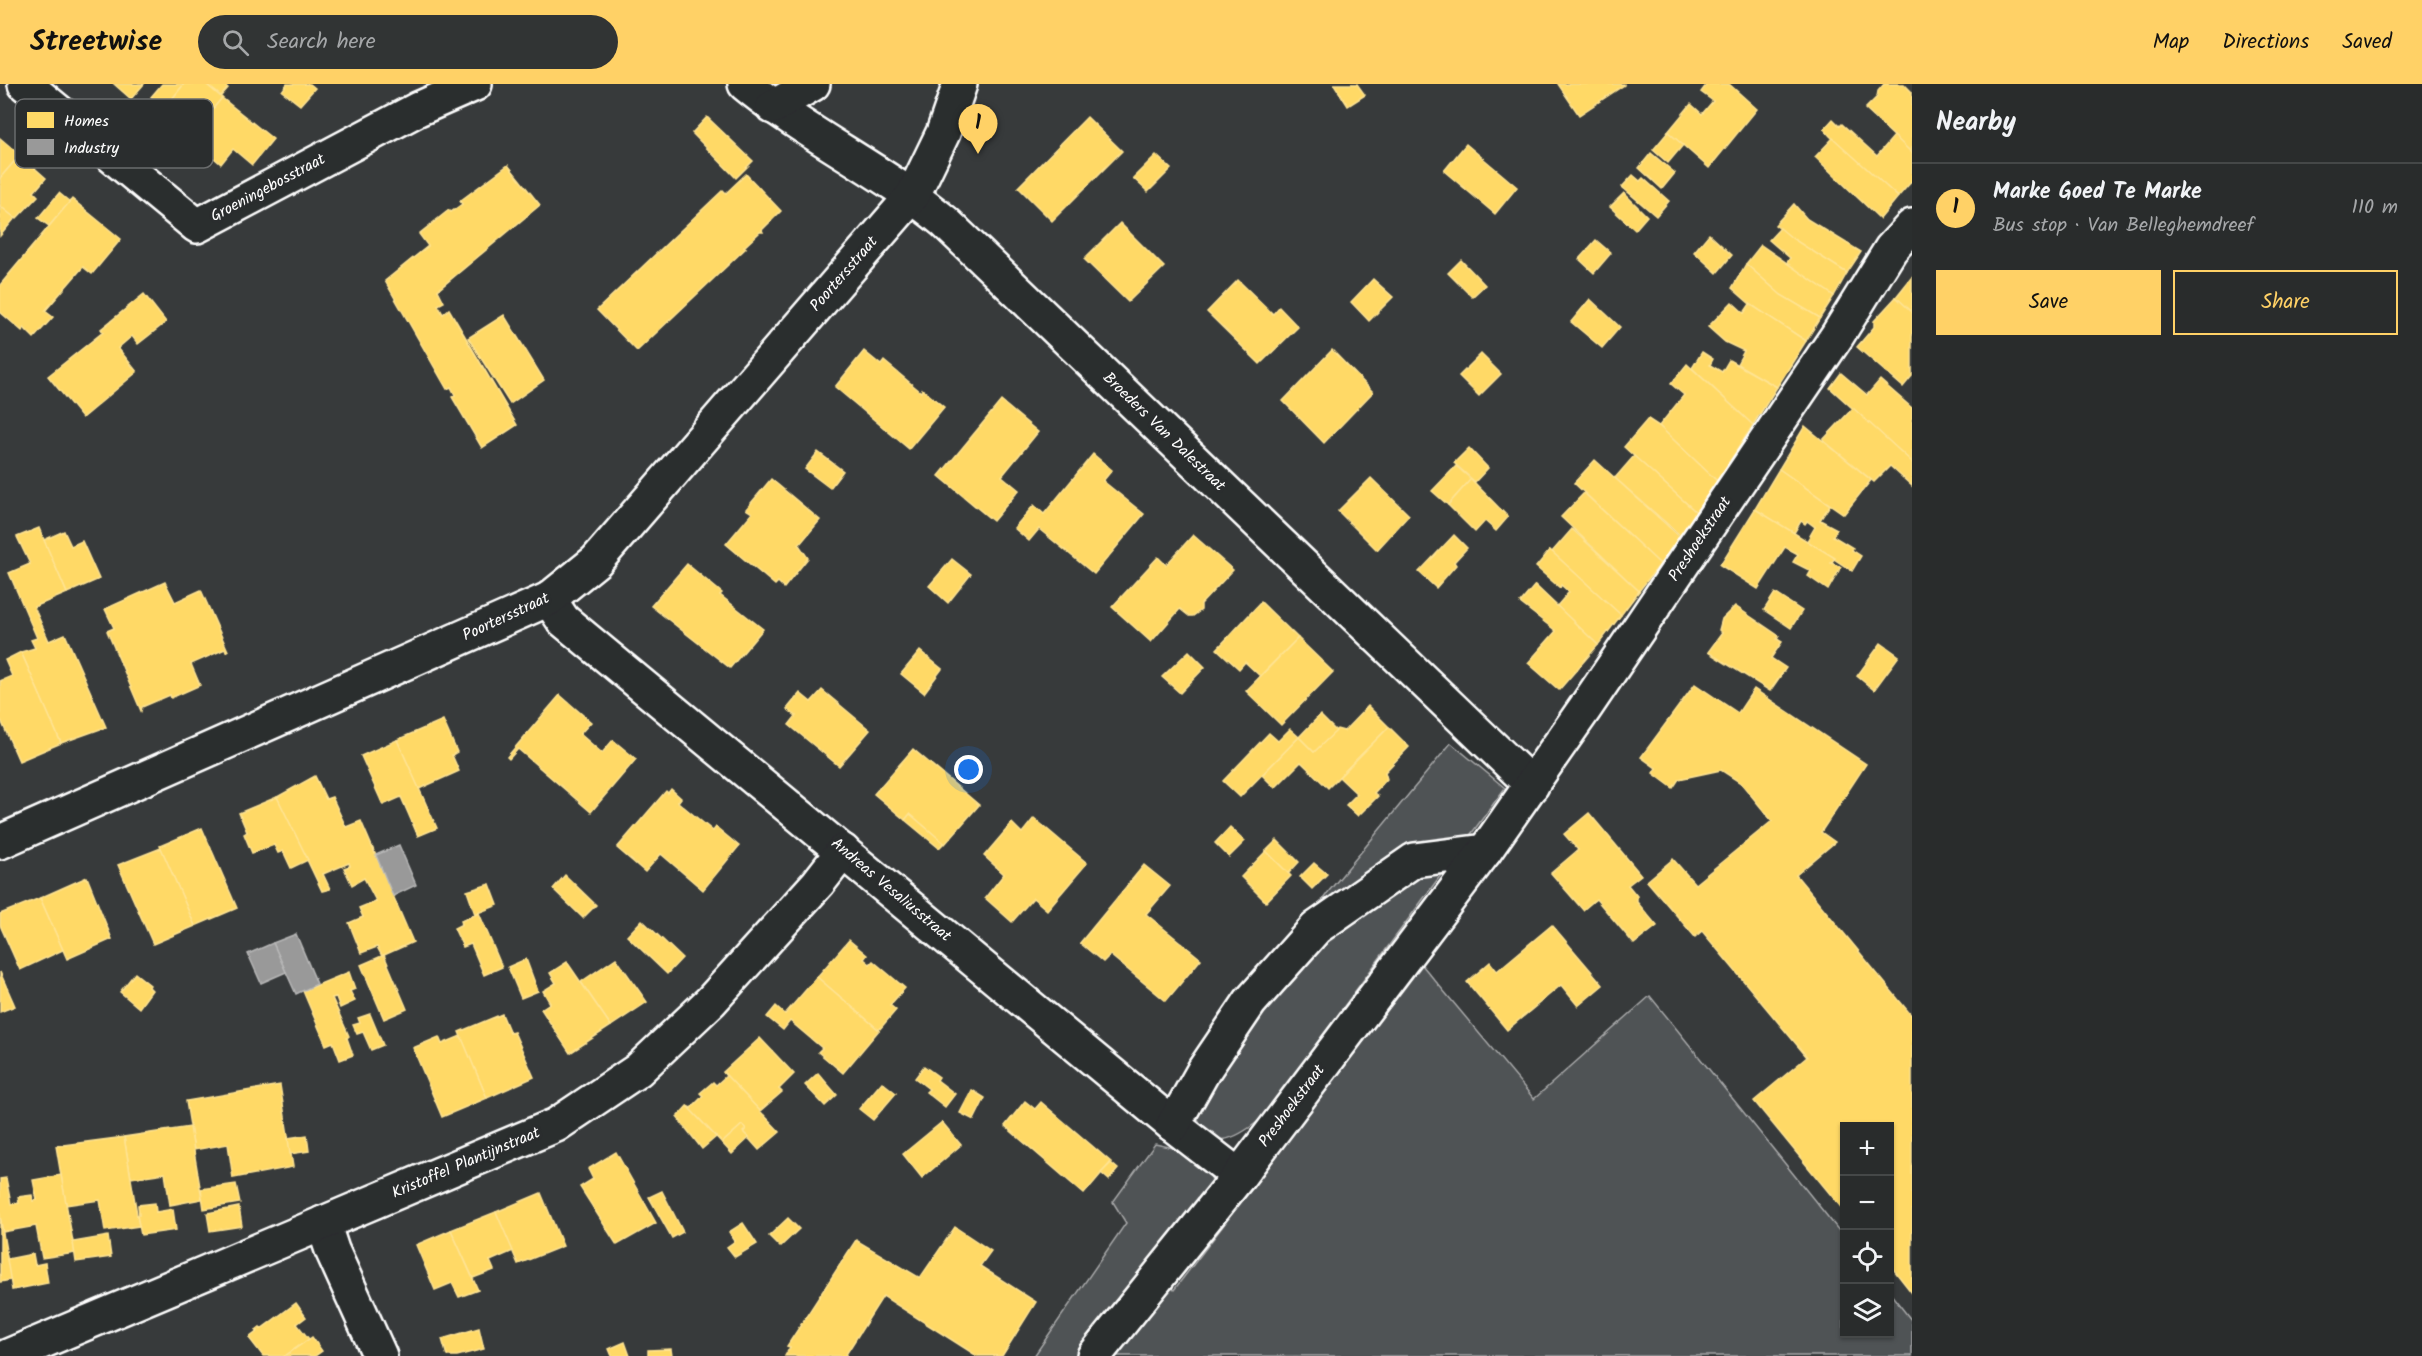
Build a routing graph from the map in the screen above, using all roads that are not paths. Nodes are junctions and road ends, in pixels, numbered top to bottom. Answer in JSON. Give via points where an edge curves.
{"nodes":[{"id":1,"x":25,"y":84,"type":"edge"},
{"id":2,"x":475,"y":84,"type":"edge"},
{"id":3,"x":745,"y":84,"type":"edge"},
{"id":4,"x":813,"y":84,"type":"edge"},
{"id":5,"x":960,"y":84,"type":"edge"},
{"id":6,"x":43,"y":99,"type":"edge"},
{"id":7,"x":773,"y":108,"type":"junction"},
{"id":8,"x":127,"y":168,"type":"edge"},
{"id":9,"x":913,"y":195,"type":"junction"},
{"id":10,"x":1912,"y":226,"type":"edge"},
{"id":11,"x":549,"y":599,"type":"junction"},
{"id":12,"x":1532,"y":785,"type":"junction"},
{"id":13,"x":0,"y":842,"type":"edge"},
{"id":14,"x":843,"y":851,"type":"junction"},
{"id":15,"x":1485,"y":851,"type":"junction"},
{"id":16,"x":1173,"y":1125,"type":"junction"},
{"id":17,"x":1239,"y":1176,"type":"junction"},
{"id":18,"x":323,"y":1223,"type":"junction"},
{"id":19,"x":8,"y":1356,"type":"edge"},
{"id":20,"x":380,"y":1356,"type":"edge"},
{"id":21,"x":1094,"y":1356,"type":"edge"}],
"edges":[{"from":1,"to":6,"type":"street","name":"Groeningebosstraat"},
{"from":2,"to":8,"type":"street","name":"Groeningebosstraat","via":[[418,109],[197,226]]},
{"from":3,"to":7,"type":"street"},
{"from":4,"to":7,"type":"street"},
{"from":5,"to":9,"type":"street","name":"Poortersstraat","via":[[943,133]]},
{"from":7,"to":9,"type":"street","name":"Broeders Van Dalestraat"},
{"from":9,"to":11,"type":"street","name":"Poortersstraat","via":[[596,561]]},
{"from":9,"to":12,"type":"street","name":"Broeders Van Dalestraat"},
{"from":10,"to":12,"type":"street","name":"Preshoekstraat","via":[[1891,249],[1837,336]]},
{"from":11,"to":13,"type":"street","name":"Poortersstraat"},
{"from":11,"to":14,"type":"street","name":"Andreas Vesaliusstraat","via":[[563,620]]},
{"from":12,"to":15,"type":"street","name":"Preshoekstraat"},
{"from":14,"to":16,"type":"street","name":"Andreas Vesaliusstraat"},
{"from":14,"to":18,"type":"street","name":"Kristoffel Plantijnstraat","via":[[711,1002],[638,1070],[556,1125]]},
{"from":15,"to":16,"type":"street","via":[[1414,860],[1316,928],[1250,1002]]},
{"from":15,"to":17,"type":"street","name":"Preshoekstraat"},
{"from":16,"to":17,"type":"street","name":"Andreas Vesaliusstraat"},
{"from":17,"to":21,"type":"street","name":"Preshoekstraat"},
{"from":18,"to":19,"type":"street","name":"Kristoffel Plantijnstraat"},
{"from":18,"to":20,"type":"street"}]}
